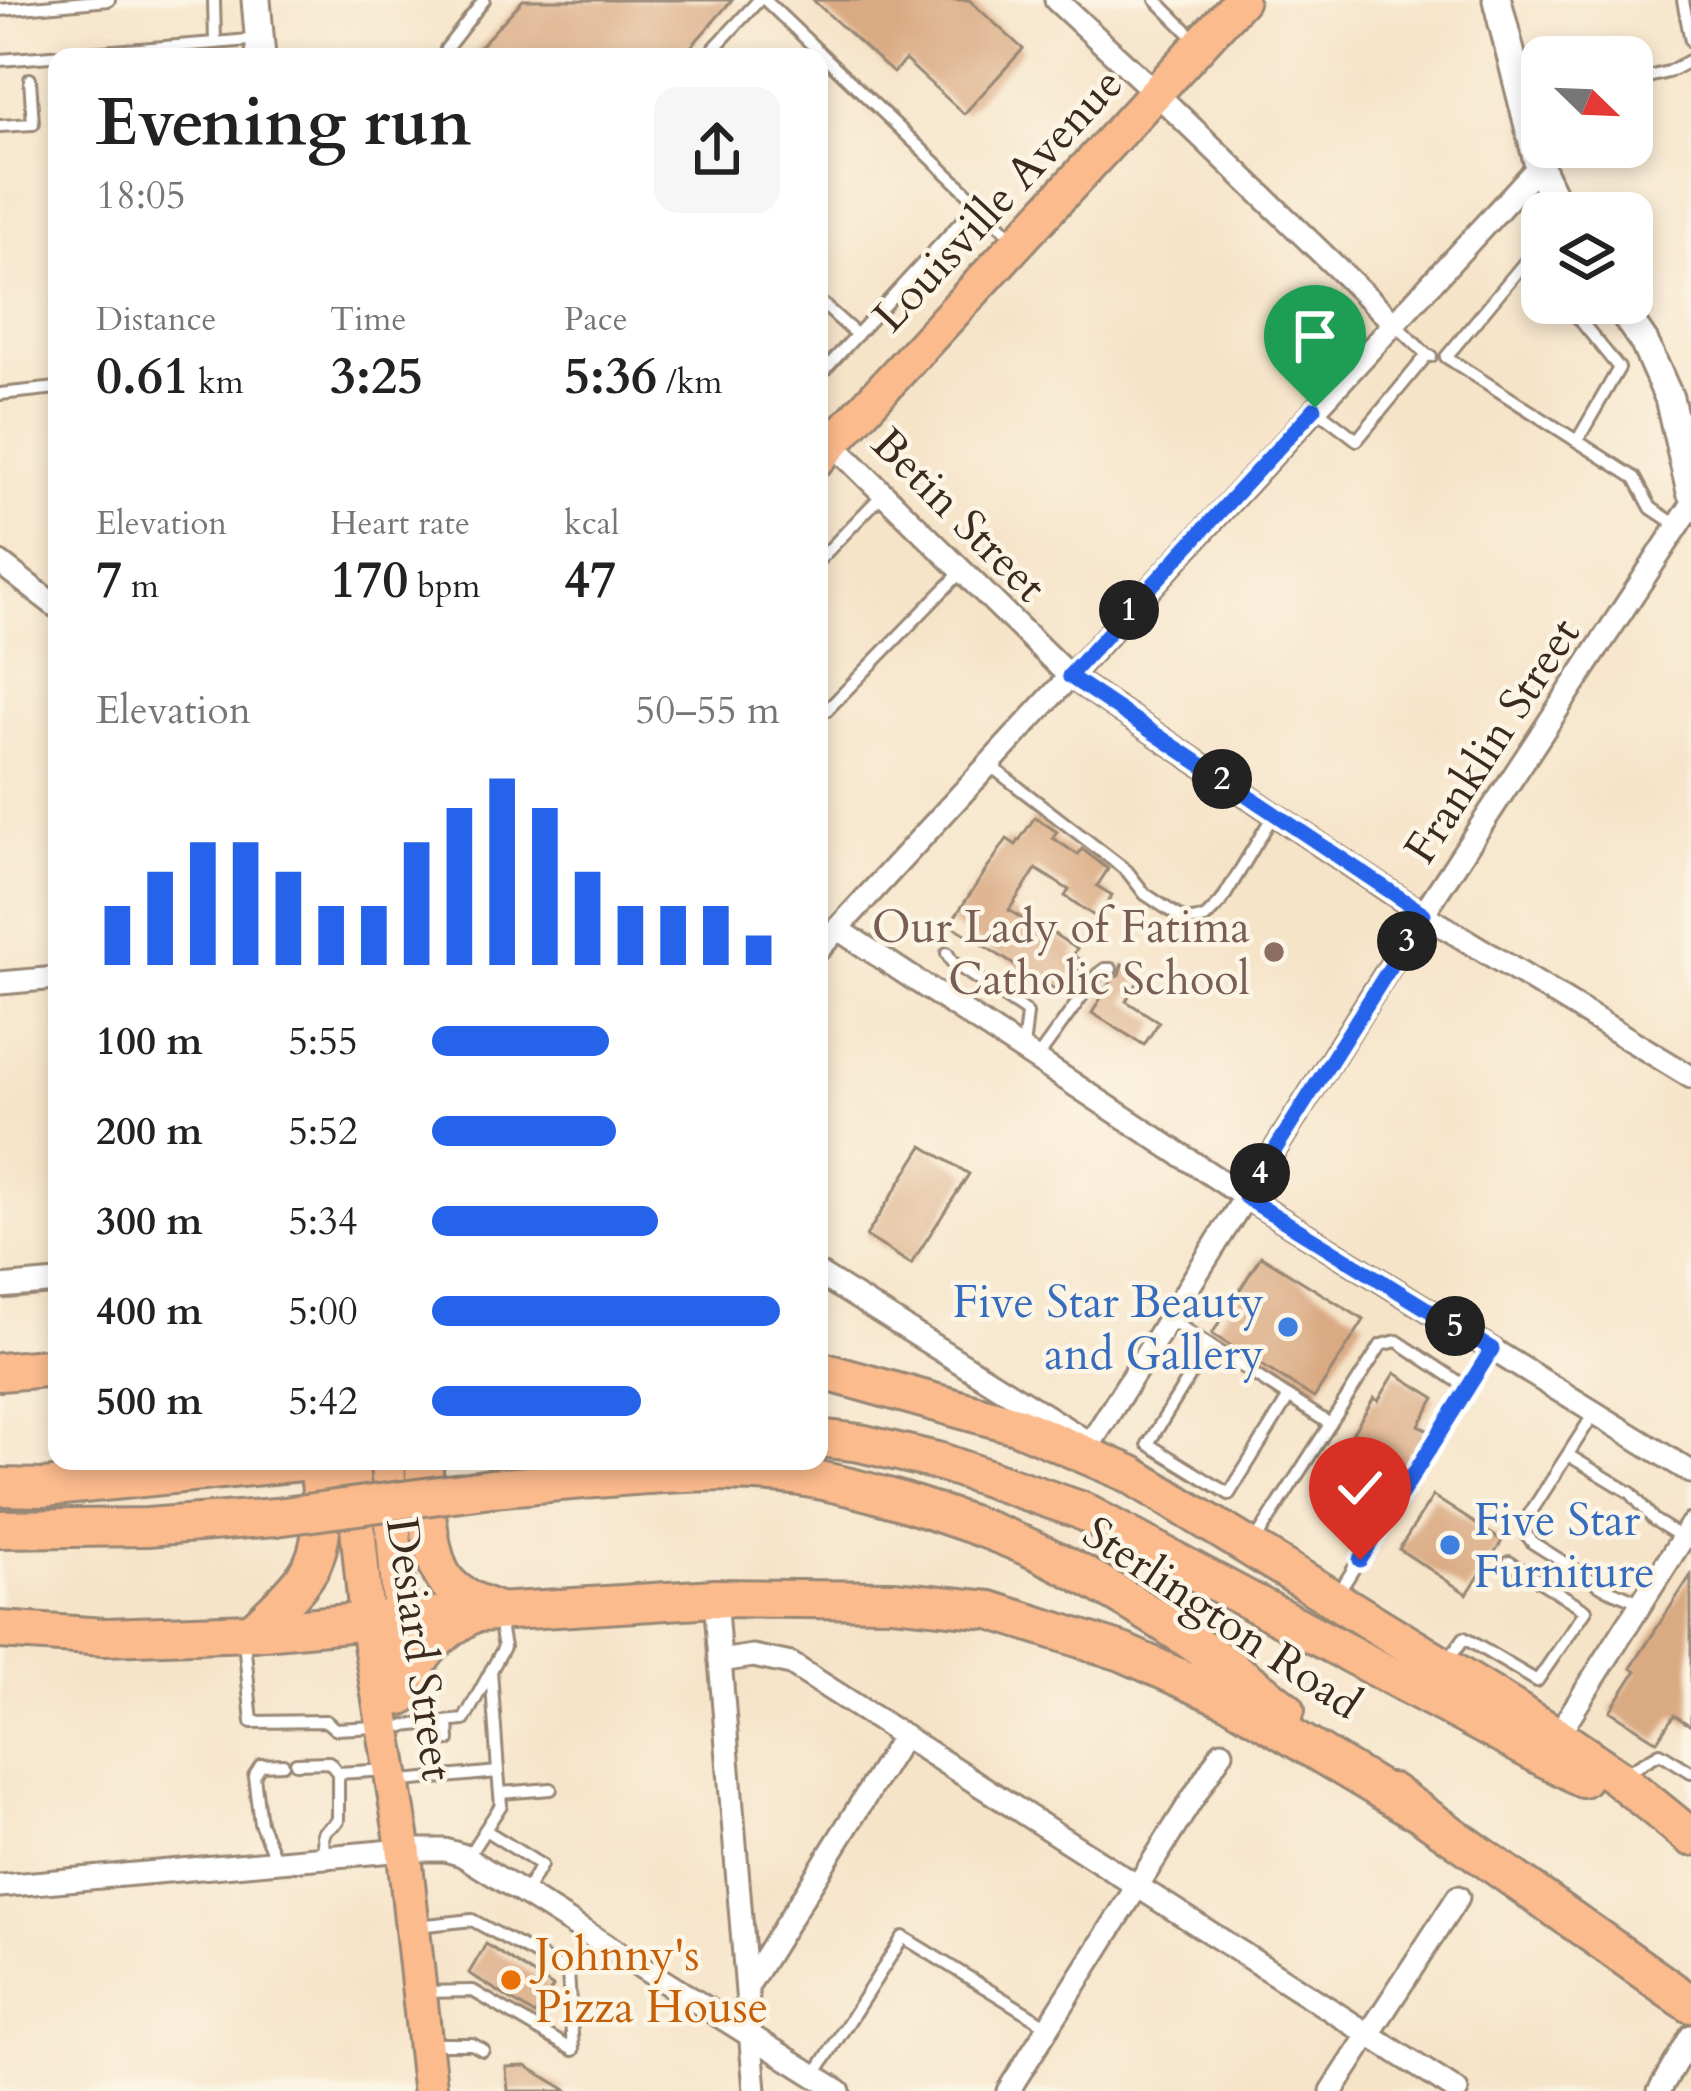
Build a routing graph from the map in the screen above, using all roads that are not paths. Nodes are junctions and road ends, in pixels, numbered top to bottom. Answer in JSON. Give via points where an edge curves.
{"nodes":[{"id":1,"x":110,"y":0,"type":"edge"},
{"id":2,"x":214,"y":0,"type":"edge"},
{"id":3,"x":256,"y":0,"type":"edge"},
{"id":4,"x":484,"y":0,"type":"edge"},
{"id":5,"x":762,"y":0,"type":"edge"},
{"id":6,"x":1056,"y":0,"type":"edge"},
{"id":7,"x":1156,"y":0,"type":"edge"},
{"id":8,"x":1241,"y":0,"type":"edge"},
{"id":9,"x":1497,"y":0,"type":"edge"},
{"id":10,"x":1683,"y":0,"type":"edge"},
{"id":11,"x":0,"y":10,"type":"edge"},
{"id":12,"x":1691,"y":41,"type":"edge"},
{"id":13,"x":1201,"y":44,"type":"junction"},
{"id":14,"x":208,"y":48,"type":"edge"},
{"id":15,"x":261,"y":48,"type":"edge"},
{"id":16,"x":447,"y":48,"type":"edge"},
{"id":17,"x":715,"y":48,"type":"edge"},
{"id":18,"x":813,"y":48,"type":"edge"},
{"id":19,"x":48,"y":57,"type":"edge"},
{"id":20,"x":0,"y":60,"type":"edge"},
{"id":21,"x":1691,"y":60,"type":"edge"},
{"id":22,"x":828,"y":62,"type":"edge"},
{"id":23,"x":1521,"y":70,"type":"edge"},
{"id":24,"x":1653,"y":76,"type":"edge"},
{"id":25,"x":30,"y":79,"type":"dead end"},
{"id":26,"x":1156,"y":93,"type":"junction"},
{"id":27,"x":0,"y":126,"type":"edge"},
{"id":28,"x":1537,"y":168,"type":"edge"},
{"id":29,"x":978,"y":203,"type":"junction"},
{"id":30,"x":1018,"y":242,"type":"junction"},
{"id":31,"x":1521,"y":267,"type":"edge"},
{"id":32,"x":828,"y":309,"type":"edge"},
{"id":33,"x":1393,"y":322,"type":"junction"},
{"id":34,"x":1583,"y":324,"type":"edge"},
{"id":35,"x":1632,"y":324,"type":"edge"},
{"id":36,"x":856,"y":335,"type":"junction"},
{"id":37,"x":1427,"y":356,"type":"junction"},
{"id":38,"x":1446,"y":357,"type":"junction"},
{"id":39,"x":828,"y":366,"type":"edge"},
{"id":40,"x":48,"y":389,"type":"edge"},
{"id":41,"x":0,"y":394,"type":"edge"},
{"id":42,"x":1315,"y":408,"type":"junction"},
{"id":43,"x":828,"y":440,"type":"edge"},
{"id":44,"x":1577,"y":441,"type":"junction"},
{"id":45,"x":828,"y":447,"type":"edge"},
{"id":46,"x":1691,"y":492,"type":"edge"},
{"id":47,"x":883,"y":494,"type":"junction"},
{"id":48,"x":1685,"y":516,"type":"edge"},
{"id":49,"x":828,"y":551,"type":"edge"},
{"id":50,"x":0,"y":563,"type":"edge"},
{"id":51,"x":962,"y":571,"type":"junction"},
{"id":52,"x":48,"y":600,"type":"edge"},
{"id":53,"x":1069,"y":676,"type":"junction"},
{"id":54,"x":828,"y":709,"type":"edge"},
{"id":55,"x":988,"y":764,"type":"junction"},
{"id":56,"x":1274,"y":814,"type":"junction"},
{"id":57,"x":1424,"y":914,"type":"junction"},
{"id":58,"x":838,"y":929,"type":"junction"},
{"id":59,"x":828,"y":940,"type":"edge"},
{"id":60,"x":947,"y":953,"type":"dead end"},
{"id":61,"x":1112,"y":969,"type":"dead end"},
{"id":62,"x":48,"y":979,"type":"edge"},
{"id":63,"x":0,"y":983,"type":"edge"},
{"id":64,"x":1029,"y":1056,"type":"junction"},
{"id":65,"x":1691,"y":1077,"type":"edge"},
{"id":66,"x":1245,"y":1197,"type":"junction"},
{"id":67,"x":828,"y":1280,"type":"edge"},
{"id":68,"x":48,"y":1283,"type":"edge"},
{"id":69,"x":0,"y":1287,"type":"edge"},
{"id":70,"x":1168,"y":1319,"type":"junction"},
{"id":71,"x":1209,"y":1345,"type":"junction"},
{"id":72,"x":1492,"y":1349,"type":"junction"},
{"id":73,"x":48,"y":1368,"type":"edge"},
{"id":74,"x":0,"y":1372,"type":"edge"},
{"id":75,"x":828,"y":1373,"type":"edge"},
{"id":76,"x":1468,"y":1388,"type":"junction"},
{"id":77,"x":1288,"y":1397,"type":"junction"},
{"id":78,"x":1594,"y":1412,"type":"junction"},
{"id":79,"x":1330,"y":1424,"type":"junction"},
{"id":80,"x":828,"y":1439,"type":"edge"},
{"id":81,"x":1090,"y":1444,"type":"junction"},
{"id":82,"x":1568,"y":1455,"type":"junction"},
{"id":83,"x":1151,"y":1466,"type":"junction"},
{"id":84,"x":227,"y":1470,"type":"edge"},
{"id":85,"x":317,"y":1470,"type":"edge"},
{"id":86,"x":353,"y":1470,"type":"edge"},
{"id":87,"x":387,"y":1470,"type":"edge"},
{"id":88,"x":425,"y":1470,"type":"edge"},
{"id":89,"x":1691,"y":1472,"type":"edge"},
{"id":90,"x":0,"y":1487,"type":"edge"},
{"id":91,"x":0,"y":1529,"type":"edge"},
{"id":92,"x":1687,"y":1532,"type":"edge"},
{"id":93,"x":1250,"y":1548,"type":"junction"},
{"id":94,"x":1509,"y":1562,"type":"dead end"},
{"id":95,"x":715,"y":1598,"type":"junction"},
{"id":96,"x":1334,"y":1600,"type":"junction"},
{"id":97,"x":1642,"y":1603,"type":"junction"},
{"id":98,"x":486,"y":1612,"type":"junction"},
{"id":99,"x":384,"y":1621,"type":"junction"},
{"id":100,"x":0,"y":1630,"type":"edge"},
{"id":101,"x":248,"y":1632,"type":"junction"},
{"id":102,"x":720,"y":1661,"type":"junction"},
{"id":103,"x":1444,"y":1667,"type":"junction"},
{"id":104,"x":491,"y":1670,"type":"junction"},
{"id":105,"x":402,"y":1688,"type":"junction"},
{"id":106,"x":464,"y":1720,"type":"junction"},
{"id":107,"x":448,"y":1722,"type":"junction"},
{"id":108,"x":393,"y":1726,"type":"junction"},
{"id":109,"x":903,"y":1736,"type":"junction"},
{"id":110,"x":1557,"y":1736,"type":"junction"},
{"id":111,"x":465,"y":1738,"type":"dead end"},
{"id":112,"x":449,"y":1740,"type":"dead end"},
{"id":113,"x":1222,"y":1752,"type":"dead end"},
{"id":114,"x":498,"y":1772,"type":"junction"},
{"id":115,"x":1691,"y":1772,"type":"edge"},
{"id":116,"x":338,"y":1773,"type":"junction"},
{"id":117,"x":397,"y":1776,"type":"junction"},
{"id":118,"x":1617,"y":1778,"type":"junction"},
{"id":119,"x":551,"y":1789,"type":"dead end"},
{"id":120,"x":500,"y":1793,"type":"junction"},
{"id":121,"x":1411,"y":1808,"type":"junction"},
{"id":122,"x":485,"y":1830,"type":"junction"},
{"id":123,"x":1691,"y":1837,"type":"edge"},
{"id":124,"x":404,"y":1850,"type":"junction"},
{"id":125,"x":325,"y":1857,"type":"junction"},
{"id":126,"x":467,"y":1858,"type":"junction"},
{"id":127,"x":277,"y":1861,"type":"junction"},
{"id":128,"x":0,"y":1886,"type":"edge"},
{"id":129,"x":1139,"y":1886,"type":"junction"},
{"id":130,"x":525,"y":1893,"type":"junction"},
{"id":131,"x":1458,"y":1898,"type":"dead end"},
{"id":132,"x":412,"y":1926,"type":"junction"},
{"id":133,"x":747,"y":1987,"type":"junction"},
{"id":134,"x":419,"y":1993,"type":"junction"},
{"id":135,"x":1691,"y":2004,"type":"edge"},
{"id":136,"x":1049,"y":2027,"type":"junction"},
{"id":137,"x":1368,"y":2035,"type":"junction"},
{"id":138,"x":1691,"y":2036,"type":"edge"},
{"id":139,"x":751,"y":2037,"type":"junction"},
{"id":140,"x":426,"y":2044,"type":"junction"},
{"id":141,"x":483,"y":2050,"type":"dead end"},
{"id":142,"x":814,"y":2075,"type":"junction"},
{"id":143,"x":430,"y":2091,"type":"edge"},
{"id":144,"x":755,"y":2091,"type":"edge"},
{"id":145,"x":838,"y":2091,"type":"edge"},
{"id":146,"x":1008,"y":2091,"type":"edge"},
{"id":147,"x":1332,"y":2091,"type":"edge"},
{"id":148,"x":1457,"y":2091,"type":"edge"},
{"id":149,"x":1659,"y":2091,"type":"edge"}],
"edges":[{"from":1,"to":11,"type":"lane"},
{"from":2,"to":14,"type":"lane"},
{"from":3,"to":15,"type":"street"},
{"from":4,"to":16,"type":"lane"},
{"from":5,"to":17,"type":"lane"},
{"from":5,"to":18,"type":"lane"},
{"from":6,"to":26,"type":"street"},
{"from":7,"to":13,"type":"lane"},
{"from":8,"to":13,"type":"main road","name":"Louisville Avenue"},
{"from":9,"to":23,"type":"street"},
{"from":10,"to":12,"type":"lane"},
{"from":13,"to":26,"type":"main road","name":"Louisville Avenue"},
{"from":14,"to":15,"type":"lane"},
{"from":19,"to":20,"type":"lane"},
{"from":21,"to":24,"type":"lane"},
{"from":22,"to":29,"type":"lane"},
{"from":25,"to":27,"type":"lane","via":[[33,124]]},
{"from":26,"to":30,"type":"main road","name":"Louisville Avenue"},
{"from":26,"to":33,"type":"street"},
{"from":28,"to":33,"type":"street"},
{"from":29,"to":30,"type":"lane"},
{"from":29,"to":36,"type":"lane"},
{"from":30,"to":43,"type":"main road","name":"Louisville Avenue"},
{"from":31,"to":38,"type":"lane"},
{"from":32,"to":36,"type":"lane"},
{"from":33,"to":37,"type":"lane"},
{"from":33,"to":42,"type":"street"},
{"from":34,"to":44,"type":"lane","via":[[1619,368]]},
{"from":35,"to":46,"type":"street","via":[[1670,398]]},
{"from":36,"to":39,"type":"lane"},
{"from":37,"to":38,"type":"lane"},
{"from":37,"to":42,"type":"lane","via":[[1357,440]]},
{"from":38,"to":44,"type":"lane"},
{"from":40,"to":41,"type":"lane"},
{"from":42,"to":53,"type":"street"},
{"from":44,"to":48,"type":"lane","via":[[1635,478],[1651,508]]},
{"from":45,"to":47,"type":"street","name":"Betin Street"},
{"from":47,"to":49,"type":"lane"},
{"from":47,"to":51,"type":"street","name":"Betin Street"},
{"from":48,"to":57,"type":"street","name":"Franklin Street"},
{"from":50,"to":52,"type":"street"},
{"from":51,"to":53,"type":"street","name":"Betin Street"},
{"from":51,"to":54,"type":"lane"},
{"from":53,"to":55,"type":"street"},
{"from":53,"to":56,"type":"street","name":"Betin Street"},
{"from":55,"to":56,"type":"lane","via":[[1186,921],[1205,918],[1221,902]]},
{"from":55,"to":58,"type":"street"},
{"from":56,"to":57,"type":"street","name":"Betin Street"},
{"from":57,"to":65,"type":"street","name":"Betin Street"},
{"from":57,"to":66,"type":"street","name":"Franklin Street"},
{"from":58,"to":59,"type":"street"},
{"from":58,"to":64,"type":"street"},
{"from":60,"to":64,"type":"lane","via":[[1027,1014]]},
{"from":61,"to":64,"type":"lane","via":[[1098,974]]},
{"from":62,"to":63,"type":"street"},
{"from":64,"to":66,"type":"street"},
{"from":66,"to":70,"type":"street","name":"Franklin Street"},
{"from":66,"to":72,"type":"street"},
{"from":67,"to":81,"type":"street","name":"Sterlington Road"},
{"from":68,"to":69,"type":"street"},
{"from":70,"to":71,"type":"lane"},
{"from":70,"to":81,"type":"street","name":"Franklin Street"},
{"from":71,"to":77,"type":"lane"},
{"from":71,"to":83,"type":"lane"},
{"from":72,"to":76,"type":"lane"},
{"from":72,"to":78,"type":"street"},
{"from":73,"to":74,"type":"highway"},
{"from":75,"to":83,"type":"highway"},
{"from":76,"to":79,"type":"lane","via":[[1397,1341],[1381,1345]]},
{"from":76,"to":96,"type":"lane"},
{"from":77,"to":79,"type":"lane"},
{"from":77,"to":83,"type":"lane","via":[[1229,1494]]},
{"from":78,"to":82,"type":"lane"},
{"from":78,"to":89,"type":"street"},
{"from":79,"to":93,"type":"lane"},
{"from":80,"to":123,"type":"highway","name":"Sterlington Road","via":[[941,1462],[1080,1510]]},
{"from":81,"to":83,"type":"street","name":"Sterlington Road"},
{"from":82,"to":92,"type":"lane","via":[[1631,1493],[1654,1520]]},
{"from":82,"to":97,"type":"lane","via":[[1529,1515],[1526,1534],[1603,1587]]},
{"from":83,"to":93,"type":"highway"},
{"from":84,"to":90,"type":"highway"},
{"from":85,"to":101,"type":"highway","via":[[320,1542],[309,1572]]},
{"from":86,"to":99,"type":"main road","name":"Desiard Street"},
{"from":87,"to":99,"type":"main road","name":"Desiard Street"},
{"from":88,"to":98,"type":"highway","via":[[442,1578]]},
{"from":91,"to":121,"type":"highway","name":"Sterlington Road","bridge":true,"via":[[147,1527],[491,1488],[714,1472],[787,1475],[946,1515],[1103,1586],[1254,1685]]},
{"from":92,"to":97,"type":"street"},
{"from":93,"to":96,"type":"highway"},
{"from":94,"to":103,"type":"lane","via":[[1586,1610],[1537,1681],[1465,1638]]},
{"from":95,"to":98,"type":"highway"},
{"from":95,"to":102,"type":"street"},
{"from":95,"to":121,"type":"highway","via":[[990,1610],[1122,1652],[1232,1701]]},
{"from":96,"to":103,"type":"highway"},
{"from":97,"to":110,"type":"street"},
{"from":98,"to":99,"type":"highway"},
{"from":98,"to":104,"type":"lane","via":[[504,1647]]},
{"from":98,"to":105,"type":"highway","via":[[442,1632]]},
{"from":99,"to":101,"type":"highway"},
{"from":99,"to":105,"type":"main road","name":"Desiard Street"},
{"from":99,"to":108,"type":"main road","name":"Desiard Street"},
{"from":100,"to":101,"type":"highway","via":[[105,1637]]},
{"from":101,"to":108,"type":"lane","via":[[252,1722]]},
{"from":102,"to":109,"type":"street","via":[[753,1656],[791,1664]]},
{"from":102,"to":133,"type":"street"},
{"from":103,"to":110,"type":"highway"},
{"from":104,"to":106,"type":"lane"},
{"from":104,"to":114,"type":"lane"},
{"from":105,"to":108,"type":"main road","name":"Desiard Street"},
{"from":106,"to":107,"type":"lane"},
{"from":106,"to":111,"type":"lane"},
{"from":107,"to":108,"type":"lane"},
{"from":107,"to":112,"type":"lane"},
{"from":108,"to":117,"type":"main road","name":"Desiard Street"},
{"from":109,"to":129,"type":"street"},
{"from":109,"to":133,"type":"street"},
{"from":110,"to":118,"type":"highway"},
{"from":113,"to":129,"type":"street"},
{"from":114,"to":117,"type":"lane"},
{"from":114,"to":120,"type":"lane"},
{"from":115,"to":118,"type":"lane","via":[[1660,1753]]},
{"from":116,"to":117,"type":"lane"},
{"from":116,"to":125,"type":"lane","via":[[338,1821],[323,1833]]},
{"from":116,"to":127,"type":"lane","via":[[329,1762],[261,1765],[254,1775],[260,1822]]},
{"from":117,"to":124,"type":"main road","name":"Desiard Street"},
{"from":118,"to":123,"type":"highway"},
{"from":119,"to":120,"type":"lane"},
{"from":120,"to":122,"type":"lane"},
{"from":121,"to":135,"type":"highway","name":"Sterlington Road"},
{"from":122,"to":126,"type":"lane"},
{"from":122,"to":130,"type":"lane","via":[[541,1865]]},
{"from":124,"to":125,"type":"street"},
{"from":124,"to":126,"type":"street"},
{"from":124,"to":132,"type":"main road","name":"Desiard Street"},
{"from":125,"to":127,"type":"street"},
{"from":126,"to":130,"type":"street"},
{"from":127,"to":128,"type":"street"},
{"from":129,"to":136,"type":"street"},
{"from":129,"to":137,"type":"street"},
{"from":130,"to":139,"type":"street"},
{"from":131,"to":137,"type":"street"},
{"from":132,"to":134,"type":"main road","name":"Desiard Street"},
{"from":132,"to":134,"type":"lane","via":[[472,1920],[568,1972],[573,2050],[472,1991]]},
{"from":133,"to":139,"type":"street"},
{"from":134,"to":140,"type":"main road","name":"Desiard Street"},
{"from":136,"to":142,"type":"lane","via":[[903,1937]]},
{"from":136,"to":146,"type":"street"},
{"from":137,"to":147,"type":"street"},
{"from":137,"to":148,"type":"street"},
{"from":138,"to":149,"type":"street"},
{"from":139,"to":142,"type":"street"},
{"from":139,"to":144,"type":"street"},
{"from":140,"to":141,"type":"lane"},
{"from":140,"to":143,"type":"main road","name":"Desiard Street"},
{"from":142,"to":145,"type":"street"}]}
